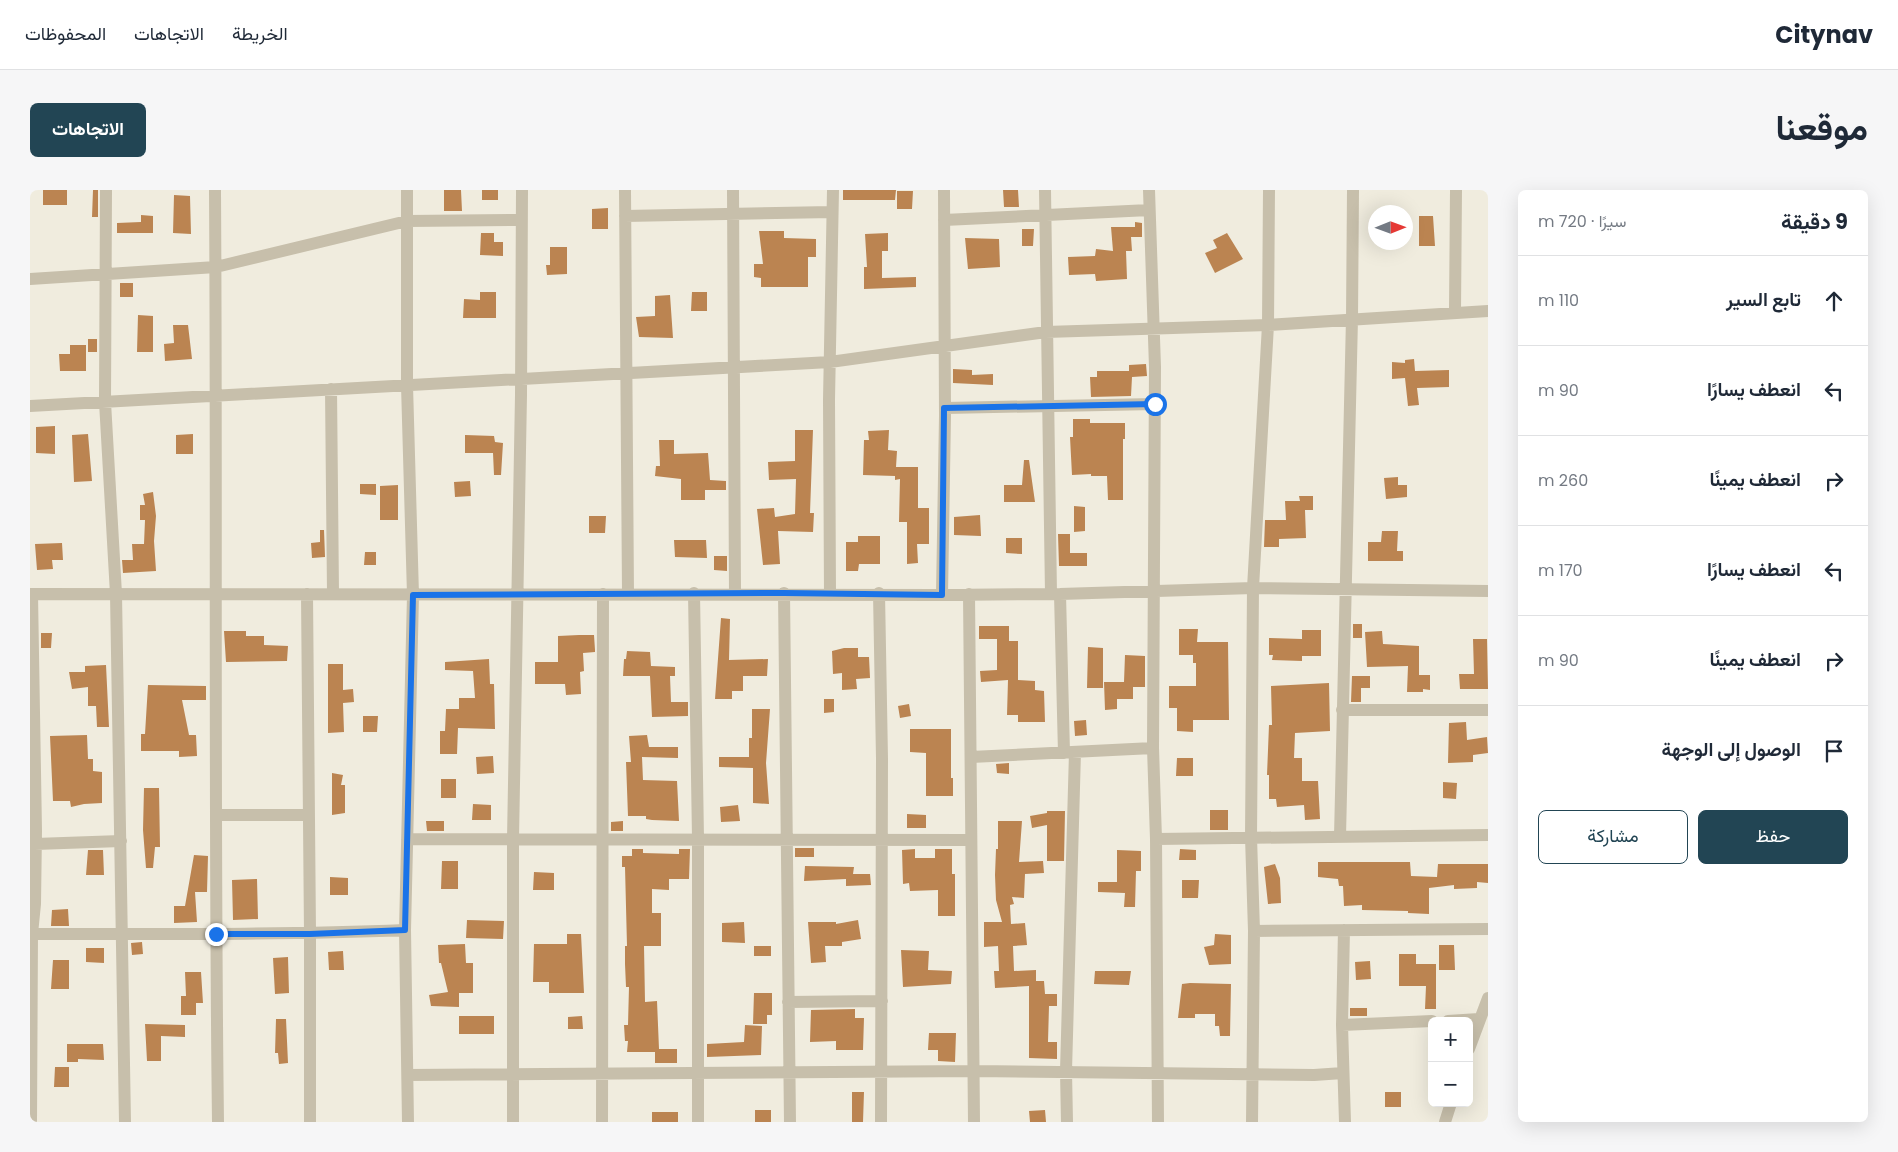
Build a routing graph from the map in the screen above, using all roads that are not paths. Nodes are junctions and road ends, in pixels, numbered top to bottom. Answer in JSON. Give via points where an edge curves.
{"nodes":[{"id":1,"x":106,"y":190,"type":"edge"},
{"id":2,"x":215,"y":190,"type":"edge"},
{"id":3,"x":407,"y":190,"type":"edge"},
{"id":4,"x":522,"y":190,"type":"edge"},
{"id":5,"x":625,"y":190,"type":"edge"},
{"id":6,"x":733,"y":190,"type":"edge"},
{"id":7,"x":833,"y":190,"type":"edge"},
{"id":8,"x":944,"y":190,"type":"edge"},
{"id":9,"x":1045,"y":190,"type":"edge"},
{"id":10,"x":1149,"y":190,"type":"edge"},
{"id":11,"x":1269,"y":190,"type":"edge"},
{"id":12,"x":1353,"y":190,"type":"edge"},
{"id":13,"x":1456,"y":190,"type":"edge"},
{"id":14,"x":1149,"y":210,"type":"junction"},
{"id":15,"x":832,"y":212,"type":"junction"},
{"id":16,"x":733,"y":215,"type":"junction"},
{"id":17,"x":625,"y":216,"type":"junction"},
{"id":18,"x":1045,"y":216,"type":"junction"},
{"id":19,"x":407,"y":220,"type":"junction"},
{"id":20,"x":521,"y":220,"type":"junction"},
{"id":21,"x":944,"y":220,"type":"junction"},
{"id":22,"x":216,"y":267,"type":"junction"},
{"id":23,"x":107,"y":272,"type":"junction"},
{"id":24,"x":30,"y":279,"type":"edge"},
{"id":25,"x":1488,"y":311,"type":"edge"},
{"id":26,"x":1455,"y":312,"type":"junction"},
{"id":27,"x":1352,"y":318,"type":"junction"},
{"id":28,"x":1268,"y":325,"type":"junction"},
{"id":29,"x":1154,"y":330,"type":"junction"},
{"id":30,"x":1046,"y":332,"type":"junction"},
{"id":31,"x":943,"y":345,"type":"junction"},
{"id":32,"x":830,"y":362,"type":"junction"},
{"id":33,"x":733,"y":367,"type":"junction"},
{"id":34,"x":625,"y":373,"type":"junction"},
{"id":35,"x":521,"y":378,"type":"junction"},
{"id":36,"x":407,"y":385,"type":"junction"},
{"id":37,"x":331,"y":389,"type":"junction"},
{"id":38,"x":217,"y":395,"type":"junction"},
{"id":39,"x":105,"y":402,"type":"junction"},
{"id":40,"x":1155,"y":404,"type":"junction"},
{"id":41,"x":30,"y":406,"type":"edge"},
{"id":42,"x":1047,"y":407,"type":"junction"},
{"id":43,"x":944,"y":408,"type":"junction"},
{"id":44,"x":1253,"y":588,"type":"junction"},
{"id":45,"x":1345,"y":589,"type":"junction"},
{"id":46,"x":1154,"y":590,"type":"junction"},
{"id":47,"x":1488,"y":591,"type":"edge"},
{"id":48,"x":333,"y":593,"type":"junction"},
{"id":49,"x":694,"y":593,"type":"junction"},
{"id":50,"x":784,"y":593,"type":"junction"},
{"id":51,"x":879,"y":593,"type":"junction"},
{"id":52,"x":31,"y":594,"type":"edge"},
{"id":53,"x":116,"y":594,"type":"junction"},
{"id":54,"x":307,"y":594,"type":"junction"},
{"id":55,"x":603,"y":594,"type":"junction"},
{"id":56,"x":628,"y":594,"type":"junction"},
{"id":57,"x":735,"y":594,"type":"junction"},
{"id":58,"x":830,"y":594,"type":"junction"},
{"id":59,"x":969,"y":594,"type":"junction"},
{"id":60,"x":1056,"y":594,"type":"junction"},
{"id":61,"x":413,"y":595,"type":"junction"},
{"id":62,"x":942,"y":595,"type":"junction"},
{"id":63,"x":218,"y":596,"type":"junction"},
{"id":64,"x":517,"y":596,"type":"junction"},
{"id":65,"x":1342,"y":710,"type":"junction"},
{"id":66,"x":1488,"y":710,"type":"edge"},
{"id":67,"x":1153,"y":748,"type":"junction"},
{"id":68,"x":1069,"y":752,"type":"junction"},
{"id":69,"x":971,"y":757,"type":"junction"},
{"id":70,"x":216,"y":814,"type":"junction"},
{"id":71,"x":309,"y":815,"type":"junction"},
{"id":72,"x":33,"y":831,"type":"edge"},
{"id":73,"x":1488,"y":835,"type":"edge"},
{"id":74,"x":1251,"y":837,"type":"junction"},
{"id":75,"x":1340,"y":837,"type":"junction"},
{"id":76,"x":698,"y":838,"type":"junction"},
{"id":77,"x":407,"y":839,"type":"junction"},
{"id":78,"x":513,"y":839,"type":"junction"},
{"id":79,"x":1156,"y":839,"type":"junction"},
{"id":80,"x":603,"y":840,"type":"junction"},
{"id":81,"x":786,"y":840,"type":"junction"},
{"id":82,"x":971,"y":840,"type":"junction"},
{"id":83,"x":121,"y":841,"type":"junction"},
{"id":84,"x":882,"y":841,"type":"junction"},
{"id":85,"x":35,"y":844,"type":"junction"},
{"id":86,"x":33,"y":903,"type":"edge"},
{"id":87,"x":1488,"y":929,"type":"edge"},
{"id":88,"x":405,"y":930,"type":"junction"},
{"id":89,"x":1344,"y":930,"type":"junction"},
{"id":90,"x":1254,"y":931,"type":"junction"},
{"id":91,"x":123,"y":932,"type":"junction"},
{"id":92,"x":31,"y":934,"type":"edge"},
{"id":93,"x":216,"y":934,"type":"junction"},
{"id":94,"x":310,"y":934,"type":"junction"},
{"id":95,"x":1488,"y":998,"type":"edge"},
{"id":96,"x":882,"y":1001,"type":"junction"},
{"id":97,"x":788,"y":1002,"type":"junction"},
{"id":98,"x":1473,"y":1019,"type":"edge"},
{"id":99,"x":1479,"y":1019,"type":"junction"},
{"id":100,"x":1428,"y":1022,"type":"edge"},
{"id":101,"x":1342,"y":1025,"type":"junction"},
{"id":102,"x":1473,"y":1037,"type":"edge"},
{"id":103,"x":974,"y":1071,"type":"junction"},
{"id":104,"x":789,"y":1072,"type":"junction"},
{"id":105,"x":1066,"y":1072,"type":"junction"},
{"id":106,"x":1158,"y":1072,"type":"junction"},
{"id":107,"x":601,"y":1073,"type":"junction"},
{"id":108,"x":697,"y":1073,"type":"junction"},
{"id":109,"x":881,"y":1073,"type":"junction"},
{"id":110,"x":1343,"y":1073,"type":"junction"},
{"id":111,"x":512,"y":1074,"type":"junction"},
{"id":112,"x":1253,"y":1074,"type":"junction"},
{"id":113,"x":408,"y":1075,"type":"junction"},
{"id":114,"x":1450,"y":1107,"type":"edge"},
{"id":115,"x":31,"y":1122,"type":"edge"},
{"id":116,"x":124,"y":1122,"type":"edge"},
{"id":117,"x":218,"y":1122,"type":"edge"},
{"id":118,"x":310,"y":1122,"type":"edge"},
{"id":119,"x":408,"y":1122,"type":"edge"},
{"id":120,"x":513,"y":1122,"type":"edge"},
{"id":121,"x":602,"y":1122,"type":"edge"},
{"id":122,"x":698,"y":1122,"type":"edge"},
{"id":123,"x":790,"y":1122,"type":"edge"},
{"id":124,"x":881,"y":1122,"type":"edge"},
{"id":125,"x":974,"y":1122,"type":"edge"},
{"id":126,"x":1067,"y":1122,"type":"edge"},
{"id":127,"x":1158,"y":1122,"type":"edge"},
{"id":128,"x":1252,"y":1122,"type":"edge"},
{"id":129,"x":1345,"y":1122,"type":"edge"},
{"id":130,"x":1445,"y":1122,"type":"edge"}],
"edges":[{"from":1,"to":23,"type":"street"},
{"from":2,"to":22,"type":"street"},
{"from":3,"to":19,"type":"street"},
{"from":4,"to":20,"type":"street"},
{"from":5,"to":17,"type":"street"},
{"from":6,"to":16,"type":"street"},
{"from":7,"to":15,"type":"street"},
{"from":8,"to":21,"type":"street"},
{"from":9,"to":18,"type":"street"},
{"from":10,"to":14,"type":"street"},
{"from":11,"to":28,"type":"street"},
{"from":12,"to":27,"type":"street"},
{"from":13,"to":26,"type":"street"},
{"from":14,"to":18,"type":"street"},
{"from":14,"to":29,"type":"street"},
{"from":15,"to":16,"type":"street"},
{"from":15,"to":32,"type":"street"},
{"from":16,"to":17,"type":"street"},
{"from":16,"to":33,"type":"street"},
{"from":17,"to":34,"type":"street"},
{"from":18,"to":21,"type":"street"},
{"from":18,"to":30,"type":"street"},
{"from":19,"to":20,"type":"street"},
{"from":19,"to":22,"type":"street"},
{"from":19,"to":36,"type":"street"},
{"from":20,"to":35,"type":"street"},
{"from":21,"to":31,"type":"street"},
{"from":22,"to":23,"type":"street"},
{"from":22,"to":38,"type":"street"},
{"from":23,"to":24,"type":"street"},
{"from":23,"to":39,"type":"street"},
{"from":25,"to":26,"type":"street"},
{"from":26,"to":27,"type":"street"},
{"from":27,"to":28,"type":"street"},
{"from":27,"to":45,"type":"street"},
{"from":28,"to":29,"type":"street"},
{"from":28,"to":44,"type":"street"},
{"from":29,"to":30,"type":"street"},
{"from":29,"to":40,"type":"street"},
{"from":30,"to":31,"type":"street"},
{"from":30,"to":42,"type":"street"},
{"from":31,"to":32,"type":"street"},
{"from":31,"to":43,"type":"street"},
{"from":32,"to":33,"type":"street"},
{"from":32,"to":58,"type":"street"},
{"from":33,"to":34,"type":"street"},
{"from":33,"to":57,"type":"street"},
{"from":34,"to":35,"type":"street"},
{"from":34,"to":56,"type":"street"},
{"from":35,"to":36,"type":"street"},
{"from":35,"to":64,"type":"street"},
{"from":36,"to":37,"type":"street"},
{"from":36,"to":61,"type":"street"},
{"from":37,"to":38,"type":"street"},
{"from":37,"to":48,"type":"street"},
{"from":38,"to":39,"type":"street"},
{"from":38,"to":63,"type":"street"},
{"from":39,"to":41,"type":"street"},
{"from":39,"to":53,"type":"street"},
{"from":40,"to":42,"type":"street"},
{"from":40,"to":46,"type":"street"},
{"from":42,"to":43,"type":"street"},
{"from":42,"to":60,"type":"street"},
{"from":43,"to":62,"type":"street"},
{"from":44,"to":45,"type":"street"},
{"from":44,"to":46,"type":"street"},
{"from":44,"to":74,"type":"street"},
{"from":45,"to":47,"type":"street"},
{"from":45,"to":65,"type":"street"},
{"from":46,"to":60,"type":"street"},
{"from":46,"to":67,"type":"street"},
{"from":48,"to":54,"type":"street"},
{"from":48,"to":61,"type":"street"},
{"from":49,"to":56,"type":"street"},
{"from":49,"to":57,"type":"street"},
{"from":49,"to":76,"type":"street"},
{"from":50,"to":57,"type":"street"},
{"from":50,"to":58,"type":"street"},
{"from":50,"to":81,"type":"street"},
{"from":51,"to":58,"type":"street"},
{"from":51,"to":62,"type":"street"},
{"from":51,"to":84,"type":"street"},
{"from":52,"to":53,"type":"street"},
{"from":52,"to":72,"type":"street"},
{"from":53,"to":63,"type":"street"},
{"from":53,"to":83,"type":"street"},
{"from":54,"to":63,"type":"street"},
{"from":54,"to":71,"type":"street"},
{"from":55,"to":56,"type":"street"},
{"from":55,"to":64,"type":"street"},
{"from":55,"to":80,"type":"street"},
{"from":59,"to":60,"type":"street"},
{"from":59,"to":62,"type":"street"},
{"from":59,"to":69,"type":"street"},
{"from":60,"to":68,"type":"street"},
{"from":61,"to":64,"type":"street"},
{"from":61,"to":77,"type":"street"},
{"from":63,"to":70,"type":"street"},
{"from":64,"to":78,"type":"street"},
{"from":65,"to":66,"type":"street"},
{"from":65,"to":75,"type":"street"},
{"from":67,"to":68,"type":"street"},
{"from":67,"to":79,"type":"street"},
{"from":68,"to":69,"type":"street"},
{"from":68,"to":105,"type":"street"},
{"from":69,"to":82,"type":"street"},
{"from":70,"to":71,"type":"street"},
{"from":70,"to":93,"type":"street"},
{"from":71,"to":94,"type":"street"},
{"from":72,"to":85,"type":"street"},
{"from":73,"to":75,"type":"street"},
{"from":74,"to":75,"type":"street"},
{"from":74,"to":79,"type":"street"},
{"from":74,"to":90,"type":"street"},
{"from":76,"to":80,"type":"street"},
{"from":76,"to":81,"type":"street"},
{"from":76,"to":108,"type":"street"},
{"from":77,"to":78,"type":"street"},
{"from":77,"to":88,"type":"street"},
{"from":78,"to":80,"type":"street"},
{"from":78,"to":111,"type":"street"},
{"from":79,"to":106,"type":"street"},
{"from":80,"to":107,"type":"street"},
{"from":81,"to":84,"type":"street"},
{"from":81,"to":97,"type":"street"},
{"from":82,"to":84,"type":"street"},
{"from":82,"to":103,"type":"street"},
{"from":83,"to":85,"type":"street"},
{"from":83,"to":91,"type":"street"},
{"from":84,"to":96,"type":"street"},
{"from":85,"to":86,"type":"street"},
{"from":86,"to":92,"type":"street"},
{"from":87,"to":89,"type":"street"},
{"from":88,"to":94,"type":"street"},
{"from":88,"to":113,"type":"street"},
{"from":89,"to":90,"type":"street"},
{"from":89,"to":101,"type":"street"},
{"from":90,"to":112,"type":"street"},
{"from":91,"to":92,"type":"street"},
{"from":91,"to":93,"type":"street"},
{"from":91,"to":116,"type":"street"},
{"from":92,"to":115,"type":"street"},
{"from":93,"to":94,"type":"street"},
{"from":93,"to":117,"type":"street"},
{"from":94,"to":118,"type":"street"},
{"from":95,"to":99,"type":"street"},
{"from":96,"to":97,"type":"street"},
{"from":96,"to":109,"type":"street"},
{"from":97,"to":104,"type":"street"},
{"from":98,"to":99,"type":"street"},
{"from":99,"to":102,"type":"street"},
{"from":100,"to":101,"type":"street"},
{"from":101,"to":110,"type":"street"},
{"from":103,"to":105,"type":"street"},
{"from":103,"to":109,"type":"street"},
{"from":103,"to":125,"type":"street"},
{"from":104,"to":108,"type":"street"},
{"from":104,"to":109,"type":"street"},
{"from":104,"to":123,"type":"street"},
{"from":105,"to":106,"type":"street"},
{"from":105,"to":126,"type":"street"},
{"from":106,"to":112,"type":"street"},
{"from":106,"to":127,"type":"street"},
{"from":107,"to":108,"type":"street"},
{"from":107,"to":111,"type":"street"},
{"from":107,"to":121,"type":"street"},
{"from":108,"to":122,"type":"street"},
{"from":109,"to":124,"type":"street"},
{"from":110,"to":112,"type":"street"},
{"from":110,"to":129,"type":"street"},
{"from":111,"to":113,"type":"street"},
{"from":111,"to":120,"type":"street"},
{"from":112,"to":128,"type":"street"},
{"from":113,"to":119,"type":"street"},
{"from":114,"to":130,"type":"street"}]}
